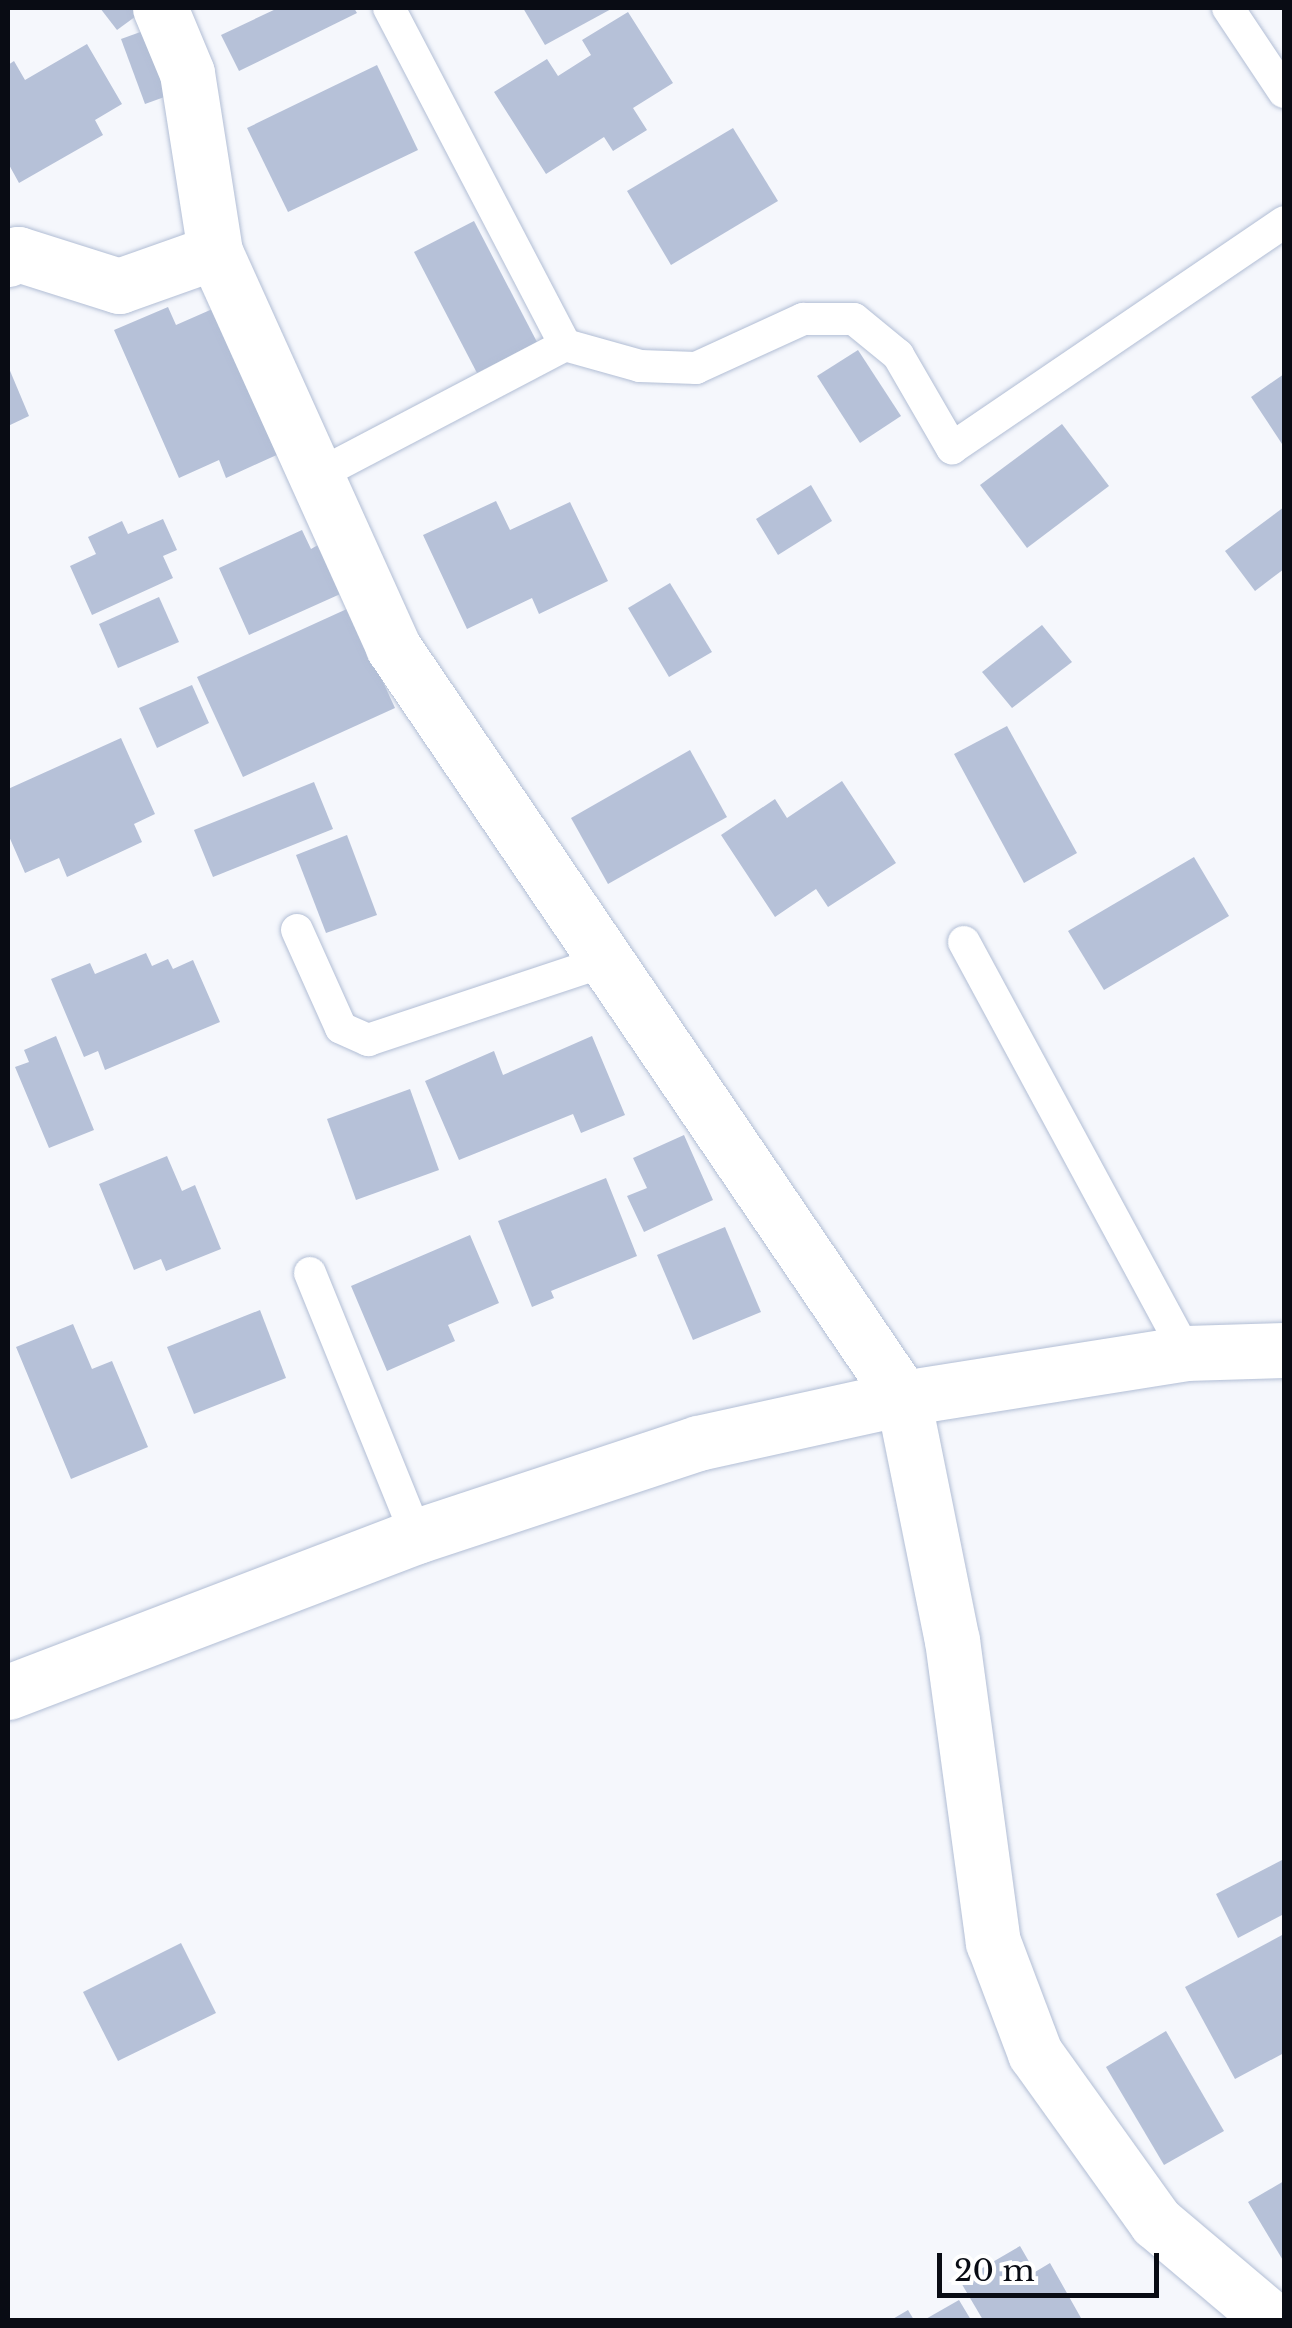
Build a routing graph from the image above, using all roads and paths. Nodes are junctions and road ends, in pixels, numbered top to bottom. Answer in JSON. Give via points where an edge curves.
{"nodes":[{"id":1,"x":160,"y":8,"type":"edge"},
{"id":2,"x":389,"y":8,"type":"edge"},
{"id":3,"x":1228,"y":8,"type":"edge"},
{"id":4,"x":1284,"y":92,"type":"edge"},
{"id":5,"x":1284,"y":222,"type":"edge"},
{"id":6,"x":215,"y":252,"type":"junction"},
{"id":7,"x":8,"y":259,"type":"edge"},
{"id":8,"x":565,"y":345,"type":"junction"},
{"id":9,"x":316,"y":476,"type":"junction"},
{"id":10,"x":297,"y":930,"type":"dead end"},
{"id":11,"x":964,"y":942,"type":"dead end"},
{"id":12,"x":608,"y":960,"type":"junction"},
{"id":13,"x":310,"y":1274,"type":"dead end"},
{"id":14,"x":1284,"y":1350,"type":"edge"},
{"id":15,"x":1186,"y":1353,"type":"junction"},
{"id":16,"x":904,"y":1398,"type":"junction"},
{"id":17,"x":417,"y":1536,"type":"junction"},
{"id":18,"x":8,"y":1692,"type":"edge"},
{"id":19,"x":1272,"y":2320,"type":"edge"}],
"edges":[{"from":1,"to":6,"type":"street","via":[[187,74]]},
{"from":2,"to":8,"type":"lane"},
{"from":3,"to":4,"type":"lane"},
{"from":5,"to":8,"type":"lane","via":[[952,448],[898,355],[854,319],[804,319],[696,368],[640,366]]},
{"from":6,"to":7,"type":"street","via":[[119,286],[18,254]]},
{"from":6,"to":9,"type":"street"},
{"from":8,"to":9,"type":"lane"},
{"from":9,"to":12,"type":"street","via":[[393,647]]},
{"from":10,"to":12,"type":"lane","via":[[341,1028],[368,1040]]},
{"from":11,"to":15,"type":"lane"},
{"from":12,"to":16,"type":"street"},
{"from":13,"to":17,"type":"lane"},
{"from":14,"to":15,"type":"street"},
{"from":15,"to":16,"type":"street"},
{"from":16,"to":17,"type":"street","via":[[698,1443]]},
{"from":16,"to":19,"type":"street","via":[[952,1640],[993,1942],[1035,2054],[1156,2222]]},
{"from":17,"to":18,"type":"street"}]}
